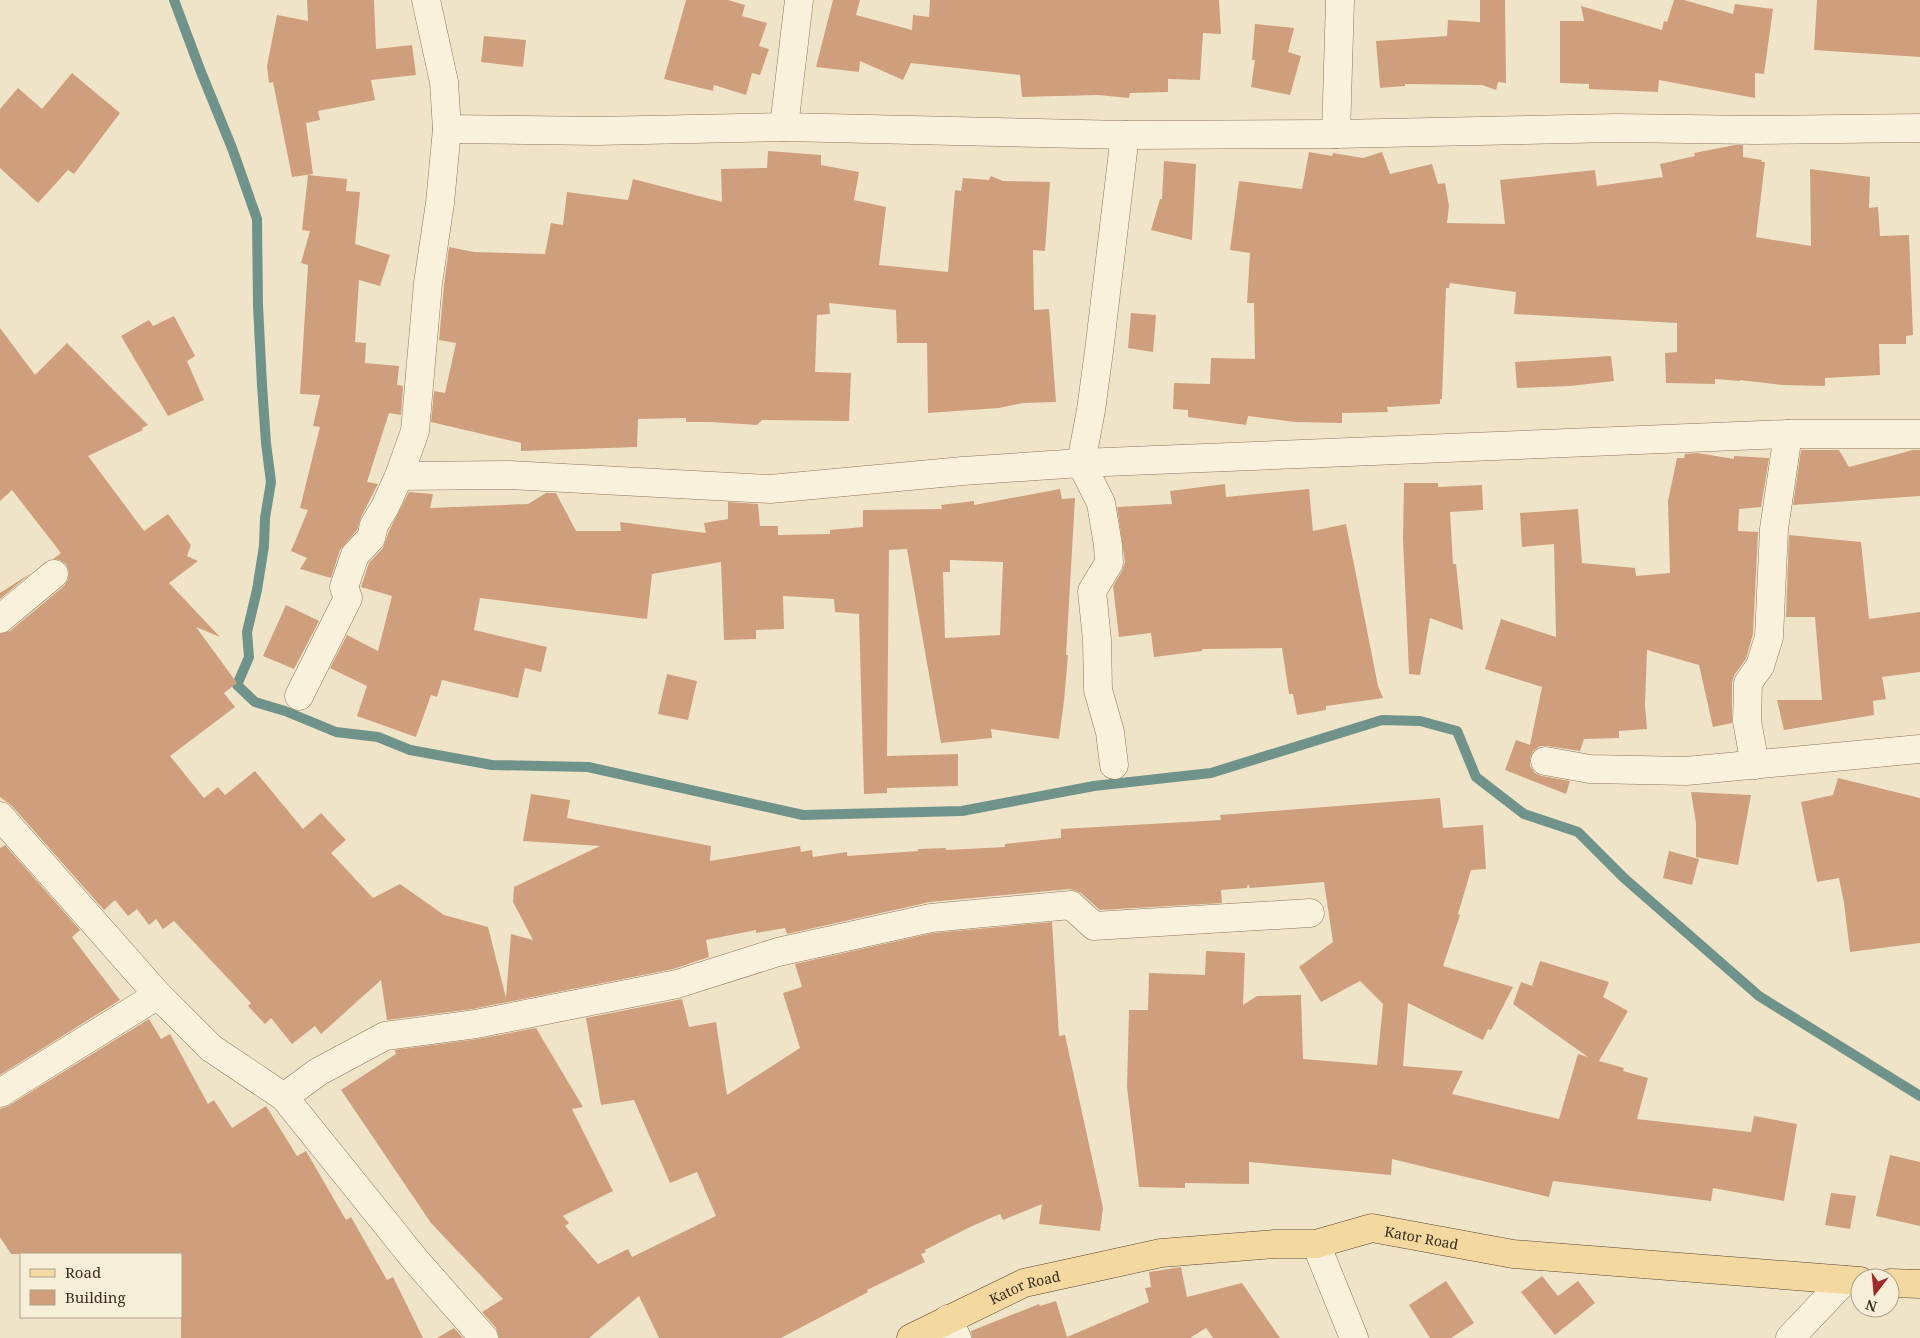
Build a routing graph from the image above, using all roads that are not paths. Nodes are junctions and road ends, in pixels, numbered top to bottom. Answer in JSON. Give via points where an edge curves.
{"nodes":[{"id":1,"x":426,"y":0,"type":"edge"},
{"id":2,"x":799,"y":0,"type":"edge"},
{"id":3,"x":1340,"y":0,"type":"edge"},
{"id":4,"x":784,"y":127,"type":"junction"},
{"id":5,"x":1920,"y":128,"type":"edge"},
{"id":6,"x":447,"y":129,"type":"junction"},
{"id":7,"x":1336,"y":134,"type":"junction"},
{"id":8,"x":1126,"y":135,"type":"junction"},
{"id":9,"x":1788,"y":434,"type":"junction"},
{"id":10,"x":1920,"y":434,"type":"edge"},
{"id":11,"x":1081,"y":463,"type":"junction"},
{"id":12,"x":398,"y":476,"type":"junction"},
{"id":13,"x":54,"y":574,"type":"dead end"},
{"id":14,"x":0,"y":619,"type":"edge"},
{"id":15,"x":299,"y":696,"type":"dead end"},
{"id":16,"x":1920,"y":749,"type":"edge"},
{"id":17,"x":1545,"y":761,"type":"dead end"},
{"id":18,"x":1114,"y":765,"type":"dead end"},
{"id":19,"x":1755,"y":765,"type":"junction"},
{"id":20,"x":0,"y":816,"type":"edge"},
{"id":21,"x":1310,"y":913,"type":"dead end"},
{"id":22,"x":158,"y":995,"type":"junction"},
{"id":23,"x":0,"y":1093,"type":"edge"},
{"id":24,"x":284,"y":1097,"type":"junction"},
{"id":25,"x":1316,"y":1244,"type":"junction"},
{"id":26,"x":1850,"y":1280,"type":"edge"},
{"id":27,"x":1850,"y":1282,"type":"edge"},
{"id":28,"x":1900,"y":1283,"type":"edge"},
{"id":29,"x":1920,"y":1284,"type":"edge"},
{"id":30,"x":953,"y":1328,"type":"edge"},
{"id":31,"x":484,"y":1338,"type":"edge"},
{"id":32,"x":911,"y":1338,"type":"edge"},
{"id":33,"x":1354,"y":1338,"type":"edge"},
{"id":34,"x":1790,"y":1338,"type":"edge"}],
"edges":[{"from":1,"to":6,"type":"street","via":[[444,82]]},
{"from":2,"to":4,"type":"street"},
{"from":3,"to":7,"type":"street"},
{"from":4,"to":6,"type":"street","via":[[596,131]]},
{"from":4,"to":8,"type":"street"},
{"from":5,"to":7,"type":"street","via":[[1617,128]]},
{"from":6,"to":12,"type":"street","via":[[428,283],[415,432]]},
{"from":7,"to":8,"type":"street"},
{"from":8,"to":11,"type":"street","via":[[1091,410]]},
{"from":9,"to":10,"type":"street"},
{"from":9,"to":11,"type":"street"},
{"from":9,"to":19,"type":"street","via":[[1774,529],[1768,637],[1760,666],[1748,683],[1747,721]]},
{"from":11,"to":12,"type":"street","via":[[770,489],[509,475]]},
{"from":11,"to":18,"type":"street","via":[[1101,503],[1108,545],[1109,563],[1092,591],[1098,690],[1110,732]]},
{"from":12,"to":15,"type":"street","via":[[371,538],[355,555],[344,587],[348,598]]},
{"from":13,"to":14,"type":"street"},
{"from":16,"to":19,"type":"street"},
{"from":17,"to":19,"type":"street","via":[[1600,769],[1686,771]]},
{"from":20,"to":22,"type":"street"},
{"from":21,"to":24,"type":"street","via":[[1094,926],[1070,905],[931,918],[778,952],[677,984],[476,1024],[385,1036],[318,1072]]},
{"from":22,"to":23,"type":"street"},
{"from":22,"to":24,"type":"street","via":[[211,1048]]},
{"from":24,"to":31,"type":"street","via":[[417,1262]]},
{"from":25,"to":26,"type":"main road","name":"Kator Road","via":[[1372,1228],[1514,1254]]},
{"from":25,"to":30,"type":"main road","name":"Kator Road","via":[[1162,1253],[1024,1283]]},
{"from":25,"to":33,"type":"street"},
{"from":27,"to":34,"type":"street"},
{"from":28,"to":29,"type":"main road"},
{"from":30,"to":32,"type":"main road","name":"Kator Road"}]}
